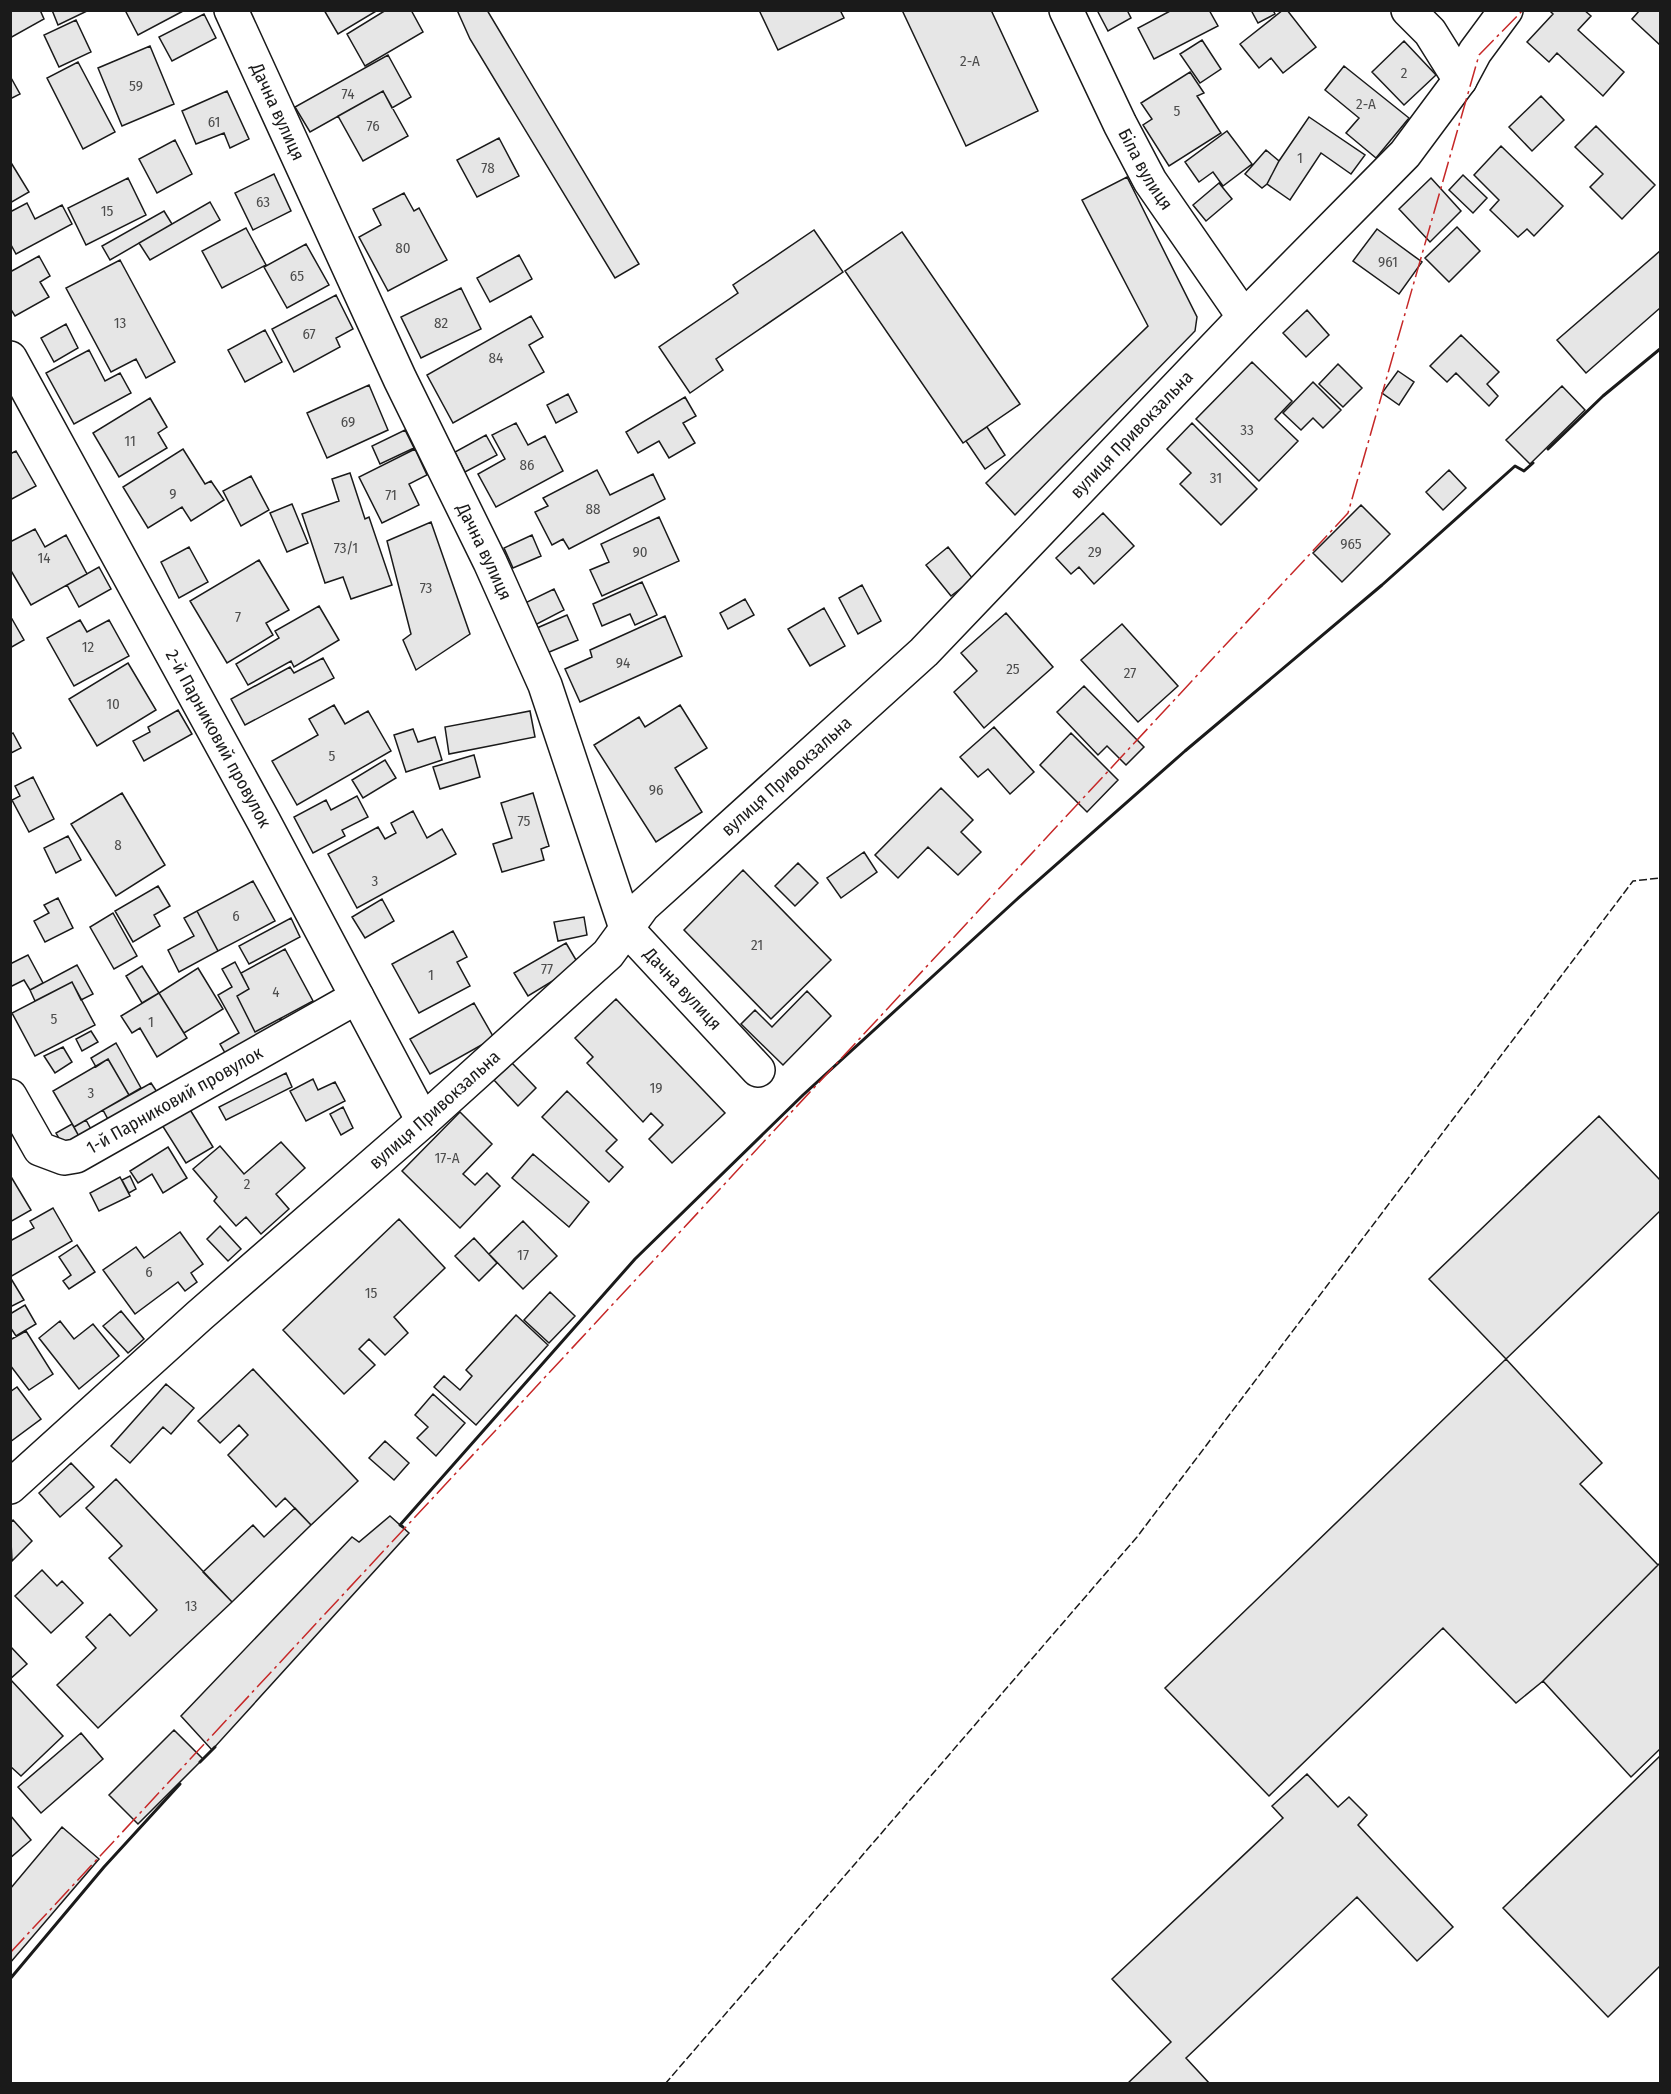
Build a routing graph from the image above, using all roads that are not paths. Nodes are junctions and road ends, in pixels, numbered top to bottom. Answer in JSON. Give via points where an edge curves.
{"nodes":[{"id":1,"x":231,"y":10,"type":"edge"},
{"id":2,"x":1066,"y":10,"type":"edge"},
{"id":3,"x":1408,"y":10,"type":"edge"},
{"id":4,"x":1506,"y":10,"type":"edge"},
{"id":5,"x":1460,"y":80,"type":"junction"},
{"id":6,"x":1244,"y":317,"type":"junction"},
{"id":7,"x":10,"y":358,"type":"edge"},
{"id":8,"x":626,"y":928,"type":"junction"},
{"id":9,"x":357,"y":997,"type":"junction"},
{"id":10,"x":758,"y":1071,"type":"dead end"},
{"id":11,"x":10,"y":1096,"type":"edge"},
{"id":12,"x":423,"y":1121,"type":"junction"},
{"id":13,"x":10,"y":1486,"type":"edge"}],
"edges":[{"from":1,"to":8,"type":"street","name":"Дачна вулиця","via":[[545,685]]},
{"from":2,"to":6,"type":"street","name":"Біла вулиця","via":[[1150,181]]},
{"from":3,"to":5,"type":"street","via":[[1430,32]]},
{"from":4,"to":5,"type":"street","name":"вулиця Привокзальна"},
{"from":5,"to":6,"type":"street","name":"вулиця Привокзальна","via":[[1405,154]]},
{"from":6,"to":8,"type":"street","name":"вулиця Привокзальна","via":[[924,652],[643,906]]},
{"from":7,"to":9,"type":"street","name":"2-й Парниковий провулок"},
{"from":8,"to":10,"type":"street","name":"Дачна вулиця"},
{"from":8,"to":12,"type":"street","name":"вулиця Привокзальна","via":[[608,954]]},
{"from":9,"to":11,"type":"street","name":"1-й Парниковий провулок","via":[[76,1156],[64,1158],[40,1149]]},
{"from":9,"to":12,"type":"street","name":"2-й Парниковий провулок"},
{"from":12,"to":13,"type":"street","name":"вулиця Привокзальна"}]}
